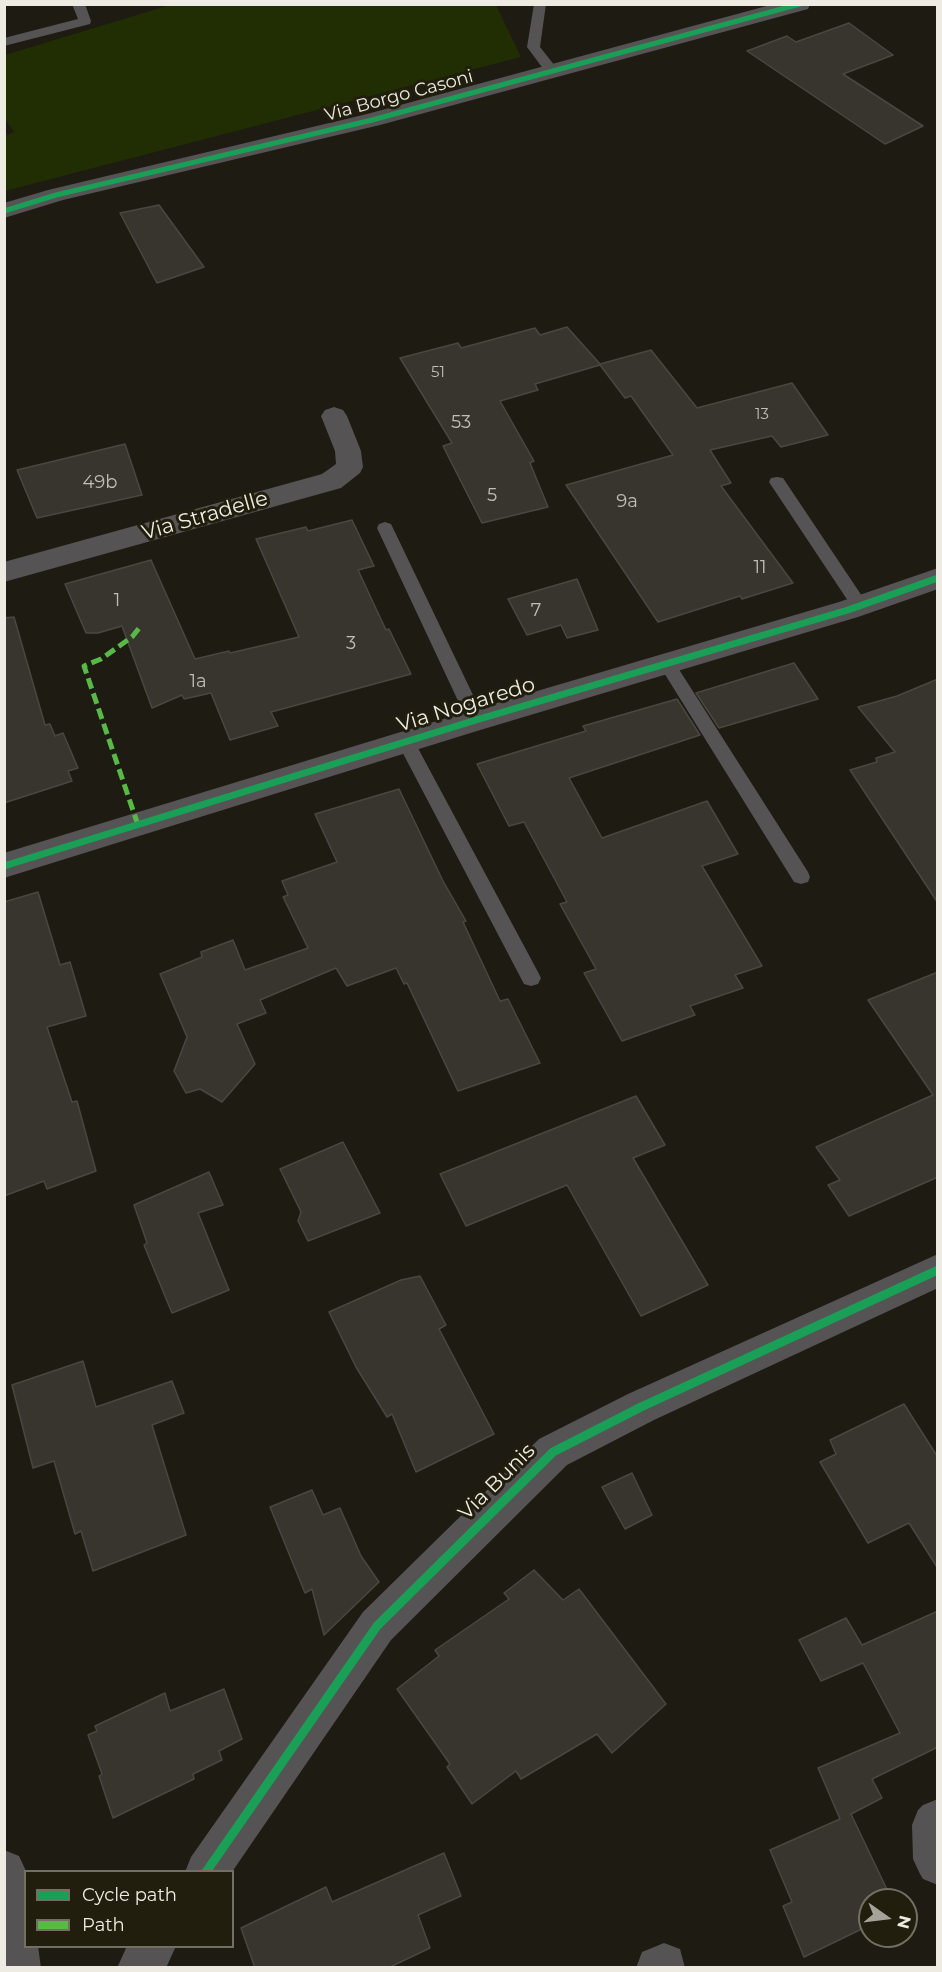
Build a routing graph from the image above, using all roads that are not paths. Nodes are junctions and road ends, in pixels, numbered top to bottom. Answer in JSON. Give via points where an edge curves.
{"nodes":[{"id":1,"x":78,"y":4,"type":"edge"},
{"id":2,"x":540,"y":4,"type":"edge"},
{"id":3,"x":800,"y":4,"type":"edge"},
{"id":4,"x":4,"y":42,"type":"edge"},
{"id":5,"x":552,"y":71,"type":"junction"},
{"id":6,"x":4,"y":211,"type":"edge"},
{"id":7,"x":334,"y":416,"type":"dead end"},
{"id":8,"x":777,"y":482,"type":"dead end"},
{"id":9,"x":385,"y":528,"type":"dead end"},
{"id":10,"x":4,"y":572,"type":"edge"},
{"id":11,"x":938,"y":578,"type":"edge"},
{"id":12,"x":860,"y":606,"type":"junction"},
{"id":13,"x":667,"y":664,"type":"junction"},
{"id":14,"x":476,"y":720,"type":"junction"},
{"id":15,"x":406,"y":741,"type":"junction"},
{"id":16,"x":4,"y":866,"type":"edge"},
{"id":17,"x":801,"y":877,"type":"dead end"},
{"id":18,"x":531,"y":978,"type":"dead end"},
{"id":19,"x":938,"y":1270,"type":"edge"},
{"id":20,"x":938,"y":1820,"type":"edge"},
{"id":21,"x":938,"y":1864,"type":"edge"},
{"id":22,"x":207,"y":1870,"type":"edge"},
{"id":23,"x":4,"y":1871,"type":"edge"},
{"id":24,"x":153,"y":1948,"type":"edge"},
{"id":25,"x":19,"y":1968,"type":"edge"},
{"id":26,"x":139,"y":1968,"type":"edge"}],
"edges":[{"from":1,"to":4,"type":"lane","via":[[85,21]]},
{"from":2,"to":5,"type":"lane","via":[[533,47]]},
{"from":3,"to":5,"type":"street","name":"Via Borgo Casoni"},
{"from":5,"to":6,"type":"street","name":"Via Borgo Casoni"},
{"from":7,"to":10,"type":"street","name":"Via Stradelle","via":[[350,467],[331,481]]},
{"from":8,"to":12,"type":"lane"},
{"from":9,"to":14,"type":"lane","name":"Via Nogaredo"},
{"from":11,"to":12,"type":"street","name":"Via Nogaredo"},
{"from":12,"to":13,"type":"street","name":"Via Nogaredo"},
{"from":13,"to":14,"type":"street","name":"Via Nogaredo"},
{"from":13,"to":17,"type":"lane"},
{"from":14,"to":15,"type":"street","name":"Via Nogaredo"},
{"from":15,"to":16,"type":"street","name":"Via Nogaredo"},
{"from":15,"to":18,"type":"lane","name":"Via Nogaredo"},
{"from":19,"to":22,"type":"street","name":"Via Bunis","via":[[641,1407],[553,1452],[377,1626]]},
{"from":20,"to":21,"type":"street","via":[[933,1825]]},
{"from":23,"to":25,"type":"street"},
{"from":24,"to":26,"type":"street"}]}
